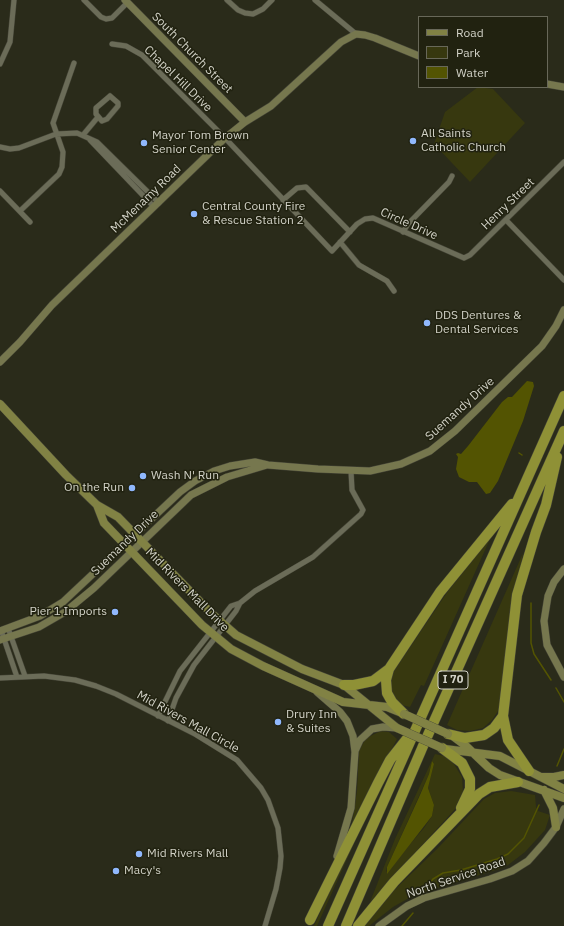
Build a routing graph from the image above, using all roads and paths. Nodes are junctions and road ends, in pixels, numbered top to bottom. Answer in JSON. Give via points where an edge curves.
{"nodes":[{"id":1,"x":14,"y":0,"type":"edge"},
{"id":2,"x":84,"y":0,"type":"edge"},
{"id":3,"x":227,"y":0,"type":"edge"},
{"id":4,"x":272,"y":0,"type":"edge"},
{"id":5,"x":315,"y":0,"type":"edge"},
{"id":6,"x":126,"y":1,"type":"edge"},
{"id":7,"x":356,"y":34,"type":"junction"},
{"id":8,"x":112,"y":44,"type":"dead end"},
{"id":9,"x":418,"y":56,"type":"edge"},
{"id":10,"x":74,"y":63,"type":"dead end"},
{"id":11,"x":0,"y":64,"type":"edge"},
{"id":12,"x":548,"y":84,"type":"edge"},
{"id":13,"x":564,"y":87,"type":"edge"},
{"id":14,"x":98,"y":118,"type":"junction"},
{"id":15,"x":245,"y":122,"type":"junction"},
{"id":16,"x":56,"y":134,"type":"junction"},
{"id":17,"x":83,"y":135,"type":"junction"},
{"id":18,"x":225,"y":138,"type":"junction"},
{"id":19,"x":0,"y":147,"type":"edge"},
{"id":20,"x":564,"y":162,"type":"edge"},
{"id":21,"x":452,"y":176,"type":"dead end"},
{"id":22,"x":0,"y":191,"type":"edge"},
{"id":23,"x":283,"y":200,"type":"junction"},
{"id":24,"x":156,"y":205,"type":"junction"},
{"id":25,"x":20,"y":211,"type":"junction"},
{"id":26,"x":506,"y":220,"type":"junction"},
{"id":27,"x":30,"y":222,"type":"dead end"},
{"id":28,"x":350,"y":232,"type":"junction"},
{"id":29,"x":403,"y":232,"type":"junction"},
{"id":30,"x":340,"y":242,"type":"junction"},
{"id":31,"x":332,"y":251,"type":"joint"},
{"id":32,"x":464,"y":258,"type":"joint"},
{"id":33,"x":564,"y":280,"type":"edge"},
{"id":34,"x":394,"y":291,"type":"dead end"},
{"id":35,"x":564,"y":310,"type":"edge"},
{"id":36,"x":0,"y":362,"type":"edge"},
{"id":37,"x":564,"y":396,"type":"edge"},
{"id":38,"x":0,"y":404,"type":"edge"},
{"id":39,"x":563,"y":433,"type":"edge"},
{"id":40,"x":268,"y":465,"type":"junction"},
{"id":41,"x":351,"y":471,"type":"junction"},
{"id":42,"x":520,"y":493,"type":"junction"},
{"id":43,"x":97,"y":505,"type":"junction"},
{"id":44,"x":135,"y":534,"type":"junction"},
{"id":45,"x":142,"y":542,"type":"junction"},
{"id":46,"x":124,"y":544,"type":"junction"},
{"id":47,"x":131,"y":552,"type":"junction"},
{"id":48,"x":564,"y":569,"type":"edge"},
{"id":49,"x":240,"y":603,"type":"junction"},
{"id":50,"x":222,"y":623,"type":"junction"},
{"id":51,"x":3,"y":630,"type":"edge"},
{"id":52,"x":213,"y":634,"type":"junction"},
{"id":53,"x":5,"y":639,"type":"edge"},
{"id":54,"x":389,"y":669,"type":"junction"},
{"id":55,"x":25,"y":676,"type":"junction"},
{"id":56,"x":17,"y":677,"type":"junction"},
{"id":57,"x":564,"y":677,"type":"edge"},
{"id":58,"x":0,"y":678,"type":"edge"},
{"id":59,"x":344,"y":685,"type":"junction"},
{"id":60,"x":314,"y":690,"type":"junction"},
{"id":61,"x":368,"y":705,"type":"junction"},
{"id":62,"x":404,"y":714,"type":"junction"},
{"id":63,"x":158,"y":716,"type":"junction"},
{"id":64,"x":503,"y":716,"type":"junction"},
{"id":65,"x":168,"y":721,"type":"junction"},
{"id":66,"x":419,"y":724,"type":"junction"},
{"id":67,"x":397,"y":728,"type":"junction"},
{"id":68,"x":448,"y":734,"type":"junction"},
{"id":69,"x":442,"y":748,"type":"junction"},
{"id":70,"x":355,"y":752,"type":"junction"},
{"id":71,"x":474,"y":754,"type":"junction"},
{"id":72,"x":529,"y":771,"type":"junction"},
{"id":73,"x":564,"y":775,"type":"edge"},
{"id":74,"x":538,"y":777,"type":"junction"},
{"id":75,"x":518,"y":782,"type":"junction"},
{"id":76,"x":564,"y":789,"type":"edge"},
{"id":77,"x":544,"y":790,"type":"junction"},
{"id":78,"x":564,"y":798,"type":"edge"},
{"id":79,"x":564,"y":809,"type":"edge"},
{"id":80,"x":459,"y":814,"type":"junction"},
{"id":81,"x":564,"y":819,"type":"edge"},
{"id":82,"x":556,"y":827,"type":"junction"},
{"id":83,"x":309,"y":923,"type":"edge"},
{"id":84,"x":265,"y":926,"type":"edge"},
{"id":85,"x":328,"y":926,"type":"edge"},
{"id":86,"x":346,"y":926,"type":"edge"},
{"id":87,"x":358,"y":926,"type":"edge"},
{"id":88,"x":379,"y":926,"type":"edge"}],
"edges":[{"from":1,"to":11,"type":"street","via":[[10,42]]},
{"from":2,"to":6,"type":"street","via":[[106,19],[112,18]]},
{"from":3,"to":4,"type":"street","via":[[238,10],[253,14]]},
{"from":5,"to":7,"type":"street"},
{"from":6,"to":15,"type":"street","name":"South Church Street"},
{"from":7,"to":9,"type":"street","via":[[375,38]]},
{"from":7,"to":15,"type":"street","name":"McMenamy Road","via":[[341,42],[271,106]]},
{"from":8,"to":18,"type":"street","name":"Chapel Hill Drive","via":[[126,46],[142,55]]},
{"from":10,"to":16,"type":"street","via":[[54,116]]},
{"from":12,"to":13,"type":"street"},
{"from":14,"to":14,"type":"street","via":[[102,121],[107,119],[118,106],[115,99],[107,97],[98,106]]},
{"from":14,"to":17,"type":"street"},
{"from":15,"to":18,"type":"street","name":"McMenamy Road"},
{"from":16,"to":17,"type":"street","via":[[73,132]]},
{"from":16,"to":19,"type":"street","via":[[19,148]]},
{"from":16,"to":25,"type":"street","via":[[62,152],[62,168],[59,174]]},
{"from":17,"to":24,"type":"street","via":[[98,142]]},
{"from":18,"to":23,"type":"street","name":"Chapel Hill Drive"},
{"from":18,"to":24,"type":"street","name":"McMenamy Road"},
{"from":20,"to":26,"type":"street","name":"Henry Street"},
{"from":21,"to":29,"type":"street"},
{"from":22,"to":25,"type":"street"},
{"from":23,"to":28,"type":"street","via":[[297,188],[306,187]]},
{"from":23,"to":31,"type":"street","name":"Chapel Hill Drive"},
{"from":24,"to":36,"type":"street","name":"McMenamy Road","via":[[52,306]]},
{"from":25,"to":27,"type":"street"},
{"from":26,"to":32,"type":"street","name":"Henry Street"},
{"from":26,"to":33,"type":"street"},
{"from":28,"to":29,"type":"street","name":"Circle Drive","via":[[365,219],[372,218]]},
{"from":28,"to":30,"type":"street","name":"Circle Drive"},
{"from":29,"to":32,"type":"street","name":"Circle Drive"},
{"from":30,"to":31,"type":"street","name":"Circle Drive"},
{"from":30,"to":34,"type":"street","via":[[359,265],[387,281]]},
{"from":35,"to":41,"type":"street","name":"Suemandy Drive","via":[[542,346],[444,441],[430,451],[401,464],[370,471]]},
{"from":37,"to":42,"type":"highway","number":"I 70"},
{"from":38,"to":43,"type":"main road","name":"Mid Rivers Mall Drive"},
{"from":39,"to":64,"type":"highway","via":[[546,505],[517,595]]},
{"from":39,"to":86,"type":"highway","number":"I 70","via":[[423,746]]},
{"from":40,"to":41,"type":"street","name":"Suemandy Drive"},
{"from":40,"to":44,"type":"street","name":"Suemandy Drive","via":[[255,462],[236,464],[214,471],[180,492]]},
{"from":40,"to":45,"type":"street","name":"Suemandy Drive","via":[[227,477],[191,495]]},
{"from":41,"to":49,"type":"street","via":[[352,490],[363,510],[361,514],[313,557],[255,591]]},
{"from":42,"to":54,"type":"highway","via":[[440,592]]},
{"from":42,"to":66,"type":"highway","number":"I 70"},
{"from":43,"to":44,"type":"main road","name":"Mid Rivers Mall Drive","via":[[114,514]]},
{"from":43,"to":46,"type":"main road","name":"Mid Rivers Mall Drive","via":[[104,524]]},
{"from":44,"to":45,"type":"main road","name":"Mid Rivers Mall Drive"},
{"from":44,"to":46,"type":"street","name":"Suemandy Drive"},
{"from":45,"to":47,"type":"street","name":"Suemandy Drive"},
{"from":45,"to":50,"type":"main road","name":"Mid Rivers Mall Drive"},
{"from":46,"to":47,"type":"main road","name":"Mid Rivers Mall Drive"},
{"from":46,"to":51,"type":"street","name":"Suemandy Drive","via":[[63,602],[40,616]]},
{"from":47,"to":52,"type":"main road","name":"Mid Rivers Mall Drive"},
{"from":47,"to":53,"type":"street","name":"Suemandy Drive","via":[[65,612],[39,627]]},
{"from":48,"to":57,"type":"street","via":[[548,596],[544,621],[547,646]]},
{"from":49,"to":50,"type":"street"},
{"from":49,"to":50,"type":"street","via":[[231,606]]},
{"from":50,"to":52,"type":"street"},
{"from":50,"to":52,"type":"street"},
{"from":50,"to":59,"type":"main road","name":"Mid Rivers Mall Drive","via":[[236,635],[264,650],[302,669]]},
{"from":51,"to":53,"type":"street"},
{"from":52,"to":60,"type":"main road","name":"Mid Rivers Mall Drive","via":[[246,658]]},
{"from":52,"to":63,"type":"street","via":[[180,671]]},
{"from":52,"to":65,"type":"street","via":[[183,684]]},
{"from":53,"to":55,"type":"street"},
{"from":53,"to":56,"type":"street"},
{"from":54,"to":59,"type":"highway","via":[[373,681]]},
{"from":54,"to":62,"type":"highway","via":[[386,680],[387,693]]},
{"from":55,"to":56,"type":"street","name":"Mid Rivers Mall Circle"},
{"from":55,"to":63,"type":"street","name":"Mid Rivers Mall Circle","via":[[63,678],[91,684]]},
{"from":56,"to":58,"type":"street","name":"Mid Rivers Mall Circle"},
{"from":59,"to":61,"type":"main road","name":"Mid Rivers Mall Drive"},
{"from":60,"to":61,"type":"main road","name":"Mid Rivers Mall Drive","via":[[343,702]]},
{"from":60,"to":70,"type":"street","via":[[347,721],[353,736]]},
{"from":61,"to":62,"type":"main road","name":"Mid Rivers Mall Drive","via":[[387,707]]},
{"from":61,"to":67,"type":"main road","name":"Mid Rivers Mall Drive"},
{"from":62,"to":68,"type":"main road","name":"Mid Rivers Mall Drive","bridge":true},
{"from":63,"to":65,"type":"street","name":"Mid Rivers Mall Circle"},
{"from":64,"to":68,"type":"highway","via":[[494,728],[480,736],[465,738]]},
{"from":64,"to":72,"type":"highway","via":[[508,740]]},
{"from":65,"to":84,"type":"street","name":"Mid Rivers Mall Circle","via":[[214,745],[236,760],[254,778],[268,800],[278,828],[281,856],[276,889]]},
{"from":66,"to":83,"type":"highway","via":[[390,760]]},
{"from":66,"to":85,"type":"highway","number":"I 70"},
{"from":67,"to":69,"type":"main road","name":"Mid Rivers Mall Drive","bridge":true},
{"from":67,"to":70,"type":"street","via":[[372,729],[360,740]]},
{"from":68,"to":71,"type":"main road","name":"Mid Rivers Mall Drive"},
{"from":69,"to":71,"type":"main road","name":"Mid Rivers Mall Drive"},
{"from":69,"to":80,"type":"highway","via":[[462,763],[470,779],[470,789]]},
{"from":70,"to":83,"type":"street","via":[[351,808],[346,831]]},
{"from":71,"to":72,"type":"main road","name":"Mid Rivers Mall Drive","via":[[500,756]]},
{"from":71,"to":75,"type":"main road","name":"Mid Rivers Mall Drive","via":[[489,768]]},
{"from":72,"to":74,"type":"main road","name":"Mid Rivers Mall Drive"},
{"from":73,"to":74,"type":"main road"},
{"from":74,"to":76,"type":"main road","name":"Mid Rivers Mall Drive"},
{"from":75,"to":77,"type":"main road","name":"Mid Rivers Mall Drive"},
{"from":75,"to":80,"type":"highway","via":[[490,787]]},
{"from":77,"to":78,"type":"main road","name":"Mid Rivers Mall Drive"},
{"from":77,"to":82,"type":"main road","via":[[553,808]]},
{"from":79,"to":82,"type":"street","name":"North Service Road"},
{"from":80,"to":87,"type":"highway","via":[[394,882]]},
{"from":81,"to":82,"type":"street"},
{"from":82,"to":88,"type":"street","name":"North Service Road","via":[[528,861],[512,871],[424,898],[407,906]]}]}
